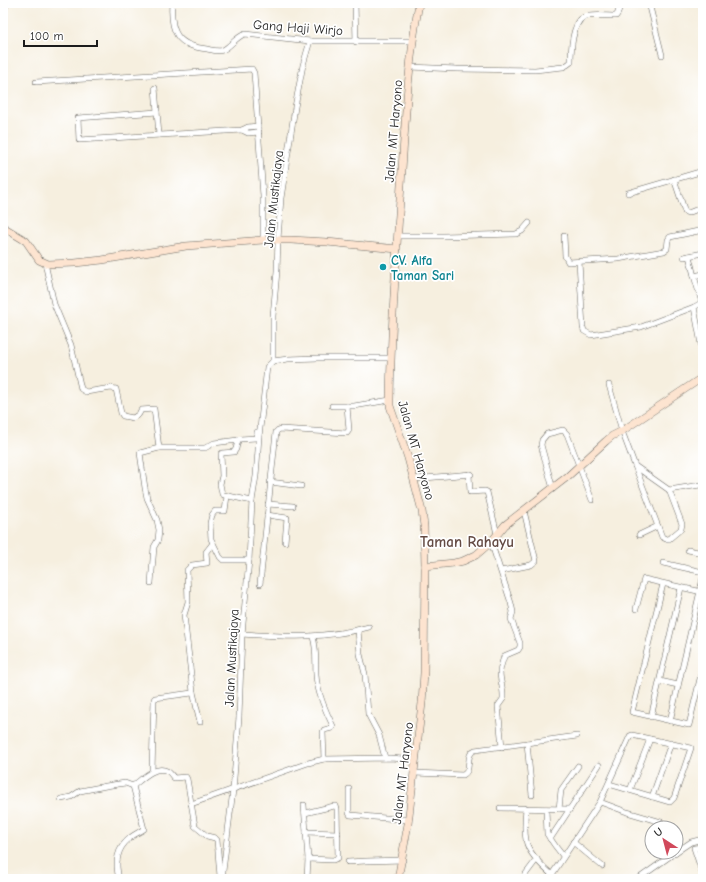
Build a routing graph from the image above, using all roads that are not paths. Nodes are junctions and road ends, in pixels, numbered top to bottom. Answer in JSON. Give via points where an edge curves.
{"nodes":[{"id":1,"x":4,"y":3,"type":"edge"},
{"id":2,"x":172,"y":3,"type":"edge"},
{"id":3,"x":355,"y":3,"type":"edge"},
{"id":4,"x":419,"y":3,"type":"edge"},
{"id":5,"x":620,"y":3,"type":"edge"},
{"id":6,"x":649,"y":3,"type":"edge"},
{"id":7,"x":3,"y":8,"type":"edge"},
{"id":8,"x":310,"y":41,"type":"junction"},
{"id":9,"x":412,"y":41,"type":"junction"},
{"id":10,"x":356,"y":42,"type":"junction"},
{"id":11,"x":662,"y":55,"type":"dead end"},
{"id":12,"x":410,"y":67,"type":"junction"},
{"id":13,"x":36,"y":82,"type":"dead end"},
{"id":14,"x":155,"y":88,"type":"dead end"},
{"id":15,"x":157,"y":112,"type":"junction"},
{"id":16,"x":258,"y":126,"type":"junction"},
{"id":17,"x":242,"y":130,"type":"junction"},
{"id":18,"x":259,"y":132,"type":"junction"},
{"id":19,"x":159,"y":135,"type":"junction"},
{"id":20,"x":703,"y":171,"type":"edge"},
{"id":21,"x":674,"y":179,"type":"junction"},
{"id":22,"x":628,"y":193,"type":"dead end"},
{"id":23,"x":703,"y":207,"type":"edge"},
{"id":24,"x":529,"y":223,"type":"dead end"},
{"id":25,"x":3,"y":227,"type":"edge"},
{"id":26,"x":703,"y":230,"type":"edge"},
{"id":27,"x":397,"y":236,"type":"junction"},
{"id":28,"x":564,"y":236,"type":"dead end"},
{"id":29,"x":278,"y":239,"type":"junction"},
{"id":30,"x":263,"y":240,"type":"junction"},
{"id":31,"x":396,"y":249,"type":"junction"},
{"id":32,"x":703,"y":253,"type":"edge"},
{"id":33,"x":579,"y":262,"type":"junction"},
{"id":34,"x":45,"y":263,"type":"junction"},
{"id":35,"x":703,"y":274,"type":"edge"},
{"id":36,"x":694,"y":276,"type":"junction"},
{"id":37,"x":702,"y":302,"type":"edge"},
{"id":38,"x":694,"y":307,"type":"junction"},
{"id":39,"x":703,"y":355,"type":"edge"},
{"id":40,"x":391,"y":358,"type":"junction"},
{"id":41,"x":271,"y":363,"type":"junction"},
{"id":42,"x":703,"y":377,"type":"edge"},
{"id":43,"x":609,"y":385,"type":"dead end"},
{"id":44,"x":390,"y":400,"type":"junction"},
{"id":45,"x":332,"y":406,"type":"dead end"},
{"id":46,"x":347,"y":406,"type":"junction"},
{"id":47,"x":622,"y":431,"type":"junction"},
{"id":48,"x":238,"y":440,"type":"junction"},
{"id":49,"x":159,"y":448,"type":"junction"},
{"id":50,"x":635,"y":466,"type":"junction"},
{"id":51,"x":579,"y":467,"type":"junction"},
{"id":52,"x":413,"y":479,"type":"junction"},
{"id":53,"x":270,"y":482,"type":"junction"},
{"id":54,"x":700,"y":485,"type":"dead end"},
{"id":55,"x":301,"y":486,"type":"dead end"},
{"id":56,"x":553,"y":489,"type":"junction"},
{"id":57,"x":669,"y":490,"type":"junction"},
{"id":58,"x":227,"y":496,"type":"junction"},
{"id":59,"x":592,"y":500,"type":"dead end"},
{"id":60,"x":252,"y":502,"type":"junction"},
{"id":61,"x":268,"y":504,"type":"junction"},
{"id":62,"x":293,"y":506,"type":"dead end"},
{"id":63,"x":524,"y":511,"type":"junction"},
{"id":64,"x":267,"y":515,"type":"junction"},
{"id":65,"x":658,"y":526,"type":"junction"},
{"id":66,"x":497,"y":534,"type":"junction"},
{"id":67,"x":639,"y":535,"type":"dead end"},
{"id":68,"x":285,"y":542,"type":"dead end"},
{"id":69,"x":491,"y":542,"type":"junction"},
{"id":70,"x":213,"y":543,"type":"junction"},
{"id":71,"x":688,"y":550,"type":"dead end"},
{"id":72,"x":703,"y":553,"type":"edge"},
{"id":73,"x":249,"y":560,"type":"junction"},
{"id":74,"x":663,"y":563,"type":"dead end"},
{"id":75,"x":425,"y":566,"type":"junction"},
{"id":76,"x":501,"y":571,"type":"junction"},
{"id":77,"x":703,"y":572,"type":"edge"},
{"id":78,"x":703,"y":578,"type":"edge"},
{"id":79,"x":151,"y":583,"type":"dead end"},
{"id":80,"x":260,"y":584,"type":"dead end"},
{"id":81,"x":663,"y":584,"type":"junction"},
{"id":82,"x":681,"y":588,"type":"junction"},
{"id":83,"x":701,"y":592,"type":"edge"},
{"id":84,"x":636,"y":610,"type":"dead end"},
{"id":85,"x":369,"y":627,"type":"dead end"},
{"id":86,"x":358,"y":630,"type":"junction"},
{"id":87,"x":242,"y":634,"type":"junction"},
{"id":88,"x":313,"y":637,"type":"junction"},
{"id":89,"x":703,"y":666,"type":"edge"},
{"id":90,"x":660,"y":681,"type":"junction"},
{"id":91,"x":703,"y":683,"type":"edge"},
{"id":92,"x":678,"y":685,"type":"junction"},
{"id":93,"x":698,"y":687,"type":"junction"},
{"id":94,"x":194,"y":692,"type":"junction"},
{"id":95,"x":651,"y":716,"type":"junction"},
{"id":96,"x":670,"y":721,"type":"junction"},
{"id":97,"x":200,"y":722,"type":"dead end"},
{"id":98,"x":577,"y":736,"type":"dead end"},
{"id":99,"x":650,"y":739,"type":"junction"},
{"id":100,"x":527,"y":743,"type":"junction"},
{"id":101,"x":671,"y":743,"type":"junction"},
{"id":102,"x":502,"y":747,"type":"junction"},
{"id":103,"x":385,"y":758,"type":"junction"},
{"id":104,"x":324,"y":759,"type":"junction"},
{"id":105,"x":416,"y":760,"type":"junction"},
{"id":106,"x":600,"y":765,"type":"dead end"},
{"id":107,"x":578,"y":766,"type":"dead end"},
{"id":108,"x":152,"y":771,"type":"junction"},
{"id":109,"x":414,"y":773,"type":"junction"},
{"id":110,"x":609,"y":784,"type":"junction"},
{"id":111,"x":133,"y":786,"type":"junction"},
{"id":112,"x":349,"y":789,"type":"dead end"},
{"id":113,"x":233,"y":790,"type":"junction"},
{"id":114,"x":630,"y":790,"type":"junction"},
{"id":115,"x":532,"y":795,"type":"dead end"},
{"id":116,"x":652,"y":797,"type":"junction"},
{"id":117,"x":61,"y":799,"type":"dead end"},
{"id":118,"x":600,"y":802,"type":"junction"},
{"id":119,"x":191,"y":804,"type":"junction"},
{"id":120,"x":304,"y":805,"type":"dead end"},
{"id":121,"x":500,"y":808,"type":"dead end"},
{"id":122,"x":526,"y":808,"type":"junction"},
{"id":123,"x":546,"y":809,"type":"junction"},
{"id":124,"x":559,"y":809,"type":"junction"},
{"id":125,"x":570,"y":810,"type":"junction"},
{"id":126,"x":305,"y":813,"type":"junction"},
{"id":127,"x":409,"y":820,"type":"junction"},
{"id":128,"x":654,"y":820,"type":"edge"},
{"id":129,"x":306,"y":832,"type":"junction"},
{"id":130,"x":338,"y":833,"type":"junction"},
{"id":131,"x":550,"y":839,"type":"junction"},
{"id":132,"x":703,"y":840,"type":"edge"},
{"id":133,"x":573,"y":842,"type":"junction"},
{"id":134,"x":703,"y":846,"type":"edge"},
{"id":135,"x":684,"y":847,"type":"edge"},
{"id":136,"x":563,"y":856,"type":"junction"},
{"id":137,"x":537,"y":858,"type":"junction"},
{"id":138,"x":308,"y":859,"type":"junction"},
{"id":139,"x":403,"y":860,"type":"junction"},
{"id":140,"x":665,"y":860,"type":"edge"},
{"id":141,"x":348,"y":862,"type":"dead end"},
{"id":142,"x":602,"y":866,"type":"dead end"},
{"id":143,"x":703,"y":875,"type":"edge"},
{"id":144,"x":550,"y":877,"type":"edge"},
{"id":145,"x":119,"y":879,"type":"edge"},
{"id":146,"x":221,"y":879,"type":"edge"},
{"id":147,"x":307,"y":879,"type":"edge"},
{"id":148,"x":398,"y":879,"type":"edge"},
{"id":149,"x":522,"y":879,"type":"edge"},
{"id":150,"x":557,"y":879,"type":"edge"},
{"id":151,"x":638,"y":879,"type":"edge"}],
"edges":[{"from":1,"to":7,"type":"highway"},
{"from":2,"to":8,"type":"street","name":"Gang Haji Wirjo","via":[[172,25],[182,41],[192,46],[223,50],[245,34]]},
{"from":3,"to":10,"type":"street"},
{"from":4,"to":9,"type":"main road","name":"Jalan MT Haryono"},
{"from":5,"to":12,"type":"street","via":[[616,16],[586,16],[579,21],[572,41],[571,62],[567,66],[535,70]]},
{"from":6,"to":11,"type":"street"},
{"from":8,"to":10,"type":"street","name":"Gang Haji Wirjo"},
{"from":8,"to":29,"type":"street","name":"Jalan Mustikajaya","via":[[303,65],[284,172]]},
{"from":9,"to":10,"type":"street","name":"Gang Haji Wirjo"},
{"from":9,"to":12,"type":"main road","name":"Jalan MT Haryono"},
{"from":12,"to":27,"type":"main road","name":"Jalan MT Haryono"},
{"from":13,"to":16,"type":"street","via":[[251,69],[254,73]]},
{"from":14,"to":15,"type":"street"},
{"from":15,"to":19,"type":"street"},
{"from":15,"to":19,"type":"street","via":[[78,118],[79,140]]},
{"from":16,"to":17,"type":"street","via":[[248,126]]},
{"from":16,"to":18,"type":"street"},
{"from":17,"to":18,"type":"street","via":[[248,133]]},
{"from":17,"to":19,"type":"street"},
{"from":18,"to":30,"type":"street"},
{"from":20,"to":21,"type":"street"},
{"from":21,"to":22,"type":"street"},
{"from":21,"to":23,"type":"street","via":[[684,212]]},
{"from":24,"to":27,"type":"street","via":[[516,234]]},
{"from":25,"to":34,"type":"main road","via":[[26,241],[39,260]]},
{"from":26,"to":33,"type":"street","via":[[670,237],[664,251],[618,259]]},
{"from":27,"to":31,"type":"main road","name":"Jalan MT Haryono"},
{"from":28,"to":33,"type":"street","via":[[566,260]]},
{"from":29,"to":30,"type":"main road"},
{"from":29,"to":31,"type":"main road"},
{"from":29,"to":41,"type":"street","name":"Jalan Mustikajaya"},
{"from":30,"to":34,"type":"main road","via":[[186,246],[75,263]]},
{"from":31,"to":40,"type":"main road","name":"Jalan MT Haryono"},
{"from":32,"to":36,"type":"street","via":[[687,256]]},
{"from":33,"to":38,"type":"street","via":[[583,327],[591,335],[641,327]]},
{"from":34,"to":49,"type":"street","via":[[54,304],[70,341],[81,389],[86,392],[110,388],[116,390],[121,413],[125,417],[133,418],[141,410],[154,409]]},
{"from":35,"to":36,"type":"street"},
{"from":36,"to":37,"type":"street"},
{"from":37,"to":38,"type":"street"},
{"from":38,"to":39,"type":"street"},
{"from":40,"to":41,"type":"street","via":[[303,358]]},
{"from":40,"to":44,"type":"main road","name":"Jalan MT Haryono"},
{"from":41,"to":48,"type":"street","via":[[265,367],[264,372],[256,438]]},
{"from":41,"to":60,"type":"street","name":"Jalan Mustikajaya","via":[[266,373]]},
{"from":42,"to":47,"type":"main road"},
{"from":43,"to":47,"type":"street"},
{"from":44,"to":46,"type":"street"},
{"from":44,"to":52,"type":"main road","name":"Jalan MT Haryono"},
{"from":45,"to":46,"type":"street"},
{"from":46,"to":53,"type":"street","via":[[347,433],[281,429],[276,431]]},
{"from":47,"to":50,"type":"street"},
{"from":47,"to":51,"type":"main road","via":[[606,441]]},
{"from":48,"to":49,"type":"street","via":[[214,443],[205,448]]},
{"from":48,"to":58,"type":"street","via":[[235,451],[220,454],[220,489],[223,495]]},
{"from":49,"to":79,"type":"street","via":[[140,454],[146,493],[159,530],[154,547]]},
{"from":50,"to":57,"type":"street"},
{"from":50,"to":65,"type":"street"},
{"from":51,"to":56,"type":"main road"},
{"from":51,"to":56,"type":"street","via":[[565,432],[561,430],[544,436],[542,445]]},
{"from":51,"to":59,"type":"street"},
{"from":52,"to":66,"type":"street","via":[[470,474],[470,492],[487,492]]},
{"from":52,"to":75,"type":"main road","name":"Jalan MT Haryono","via":[[423,519]]},
{"from":53,"to":55,"type":"street"},
{"from":53,"to":61,"type":"street"},
{"from":54,"to":57,"type":"street"},
{"from":56,"to":63,"type":"main road"},
{"from":57,"to":65,"type":"street","via":[[682,524],[681,529],[666,539],[662,537]]},
{"from":58,"to":60,"type":"street"},
{"from":58,"to":70,"type":"street","via":[[225,511],[215,511],[212,515],[210,531]]},
{"from":60,"to":73,"type":"street","name":"Jalan Mustikajaya"},
{"from":61,"to":62,"type":"street"},
{"from":61,"to":64,"type":"street"},
{"from":63,"to":66,"type":"main road"},
{"from":63,"to":76,"type":"street","via":[[536,561],[531,565]]},
{"from":64,"to":68,"type":"street","via":[[287,518]]},
{"from":64,"to":80,"type":"street"},
{"from":65,"to":67,"type":"street"},
{"from":66,"to":69,"type":"main road"},
{"from":69,"to":75,"type":"main road","via":[[476,555],[463,561]]},
{"from":69,"to":76,"type":"street"},
{"from":70,"to":73,"type":"street","via":[[223,560]]},
{"from":70,"to":94,"type":"street","via":[[206,552],[206,563],[192,565],[187,570],[188,602],[184,615]]},
{"from":71,"to":72,"type":"street"},
{"from":73,"to":87,"type":"street","name":"Jalan Mustikajaya"},
{"from":74,"to":77,"type":"street"},
{"from":75,"to":105,"type":"main road","name":"Jalan MT Haryono","via":[[424,673]]},
{"from":76,"to":102,"type":"street","via":[[513,612],[511,619],[520,645],[518,650],[504,656],[500,667],[503,699],[498,706]]},
{"from":78,"to":83,"type":"street"},
{"from":81,"to":82,"type":"street"},
{"from":81,"to":84,"type":"street","via":[[644,579]]},
{"from":81,"to":95,"type":"street","via":[[632,712]]},
{"from":82,"to":83,"type":"street"},
{"from":82,"to":90,"type":"street"},
{"from":83,"to":92,"type":"street"},
{"from":85,"to":86,"type":"street"},
{"from":86,"to":88,"type":"street"},
{"from":86,"to":103,"type":"street","via":[[368,714],[379,735]]},
{"from":87,"to":88,"type":"street"},
{"from":87,"to":113,"type":"street","name":"Jalan Mustikajaya"},
{"from":88,"to":104,"type":"street","via":[[317,683],[333,726],[323,732]]},
{"from":89,"to":93,"type":"street"},
{"from":90,"to":92,"type":"street"},
{"from":90,"to":95,"type":"street"},
{"from":91,"to":93,"type":"street"},
{"from":92,"to":96,"type":"street"},
{"from":93,"to":96,"type":"street","via":[[689,725]]},
{"from":94,"to":97,"type":"street"},
{"from":94,"to":108,"type":"street","via":[[154,699]]},
{"from":95,"to":96,"type":"street"},
{"from":98,"to":100,"type":"street"},
{"from":99,"to":101,"type":"street"},
{"from":99,"to":110,"type":"street","via":[[630,736]]},
{"from":99,"to":114,"type":"street"},
{"from":100,"to":102,"type":"street"},
{"from":100,"to":115,"type":"street"},
{"from":101,"to":116,"type":"street"},
{"from":101,"to":116,"type":"street","via":[[691,749],[672,801]]},
{"from":102,"to":109,"type":"street","via":[[472,752],[468,770],[463,775]]},
{"from":103,"to":104,"type":"street"},
{"from":103,"to":105,"type":"street"},
{"from":104,"to":113,"type":"street","via":[[308,762]]},
{"from":105,"to":109,"type":"main road","name":"Jalan MT Haryono"},
{"from":106,"to":125,"type":"street"},
{"from":107,"to":124,"type":"street","via":[[561,790]]},
{"from":108,"to":111,"type":"street"},
{"from":108,"to":119,"type":"street","via":[[164,770],[170,772],[174,778],[186,778]]},
{"from":109,"to":127,"type":"main road","name":"Jalan MT Haryono"},
{"from":110,"to":114,"type":"street"},
{"from":110,"to":118,"type":"street"},
{"from":111,"to":117,"type":"street","via":[[125,783],[106,786],[80,791],[71,797]]},
{"from":111,"to":145,"type":"street","via":[[144,829],[126,841],[119,851],[116,862]]},
{"from":112,"to":127,"type":"street","via":[[350,815]]},
{"from":113,"to":119,"type":"street"},
{"from":113,"to":146,"type":"street","name":"Jalan Mustikajaya"},
{"from":114,"to":116,"type":"street"},
{"from":118,"to":128,"type":"street"},
{"from":118,"to":133,"type":"street"},
{"from":119,"to":146,"type":"street","via":[[195,826],[217,840]]},
{"from":120,"to":126,"type":"street"},
{"from":121,"to":122,"type":"street"},
{"from":122,"to":123,"type":"street"},
{"from":122,"to":137,"type":"street","via":[[526,842]]},
{"from":123,"to":124,"type":"street"},
{"from":123,"to":131,"type":"street","via":[[547,834]]},
{"from":124,"to":125,"type":"street"},
{"from":125,"to":131,"type":"street"},
{"from":126,"to":129,"type":"street"},
{"from":126,"to":130,"type":"street","via":[[336,806]]},
{"from":127,"to":139,"type":"main road","name":"Jalan MT Haryono"},
{"from":129,"to":130,"type":"street"},
{"from":129,"to":138,"type":"street"},
{"from":130,"to":138,"type":"street","via":[[337,860]]},
{"from":131,"to":136,"type":"street"},
{"from":132,"to":135,"type":"street"},
{"from":133,"to":136,"type":"street"},
{"from":133,"to":142,"type":"street"},
{"from":134,"to":143,"type":"street","via":[[694,848]]},
{"from":136,"to":144,"type":"street"},
{"from":137,"to":144,"type":"street"},
{"from":137,"to":149,"type":"street"},
{"from":138,"to":147,"type":"street"},
{"from":139,"to":141,"type":"street"},
{"from":139,"to":148,"type":"main road","name":"Jalan MT Haryono"},
{"from":140,"to":151,"type":"street"},
{"from":144,"to":150,"type":"street"}]}
